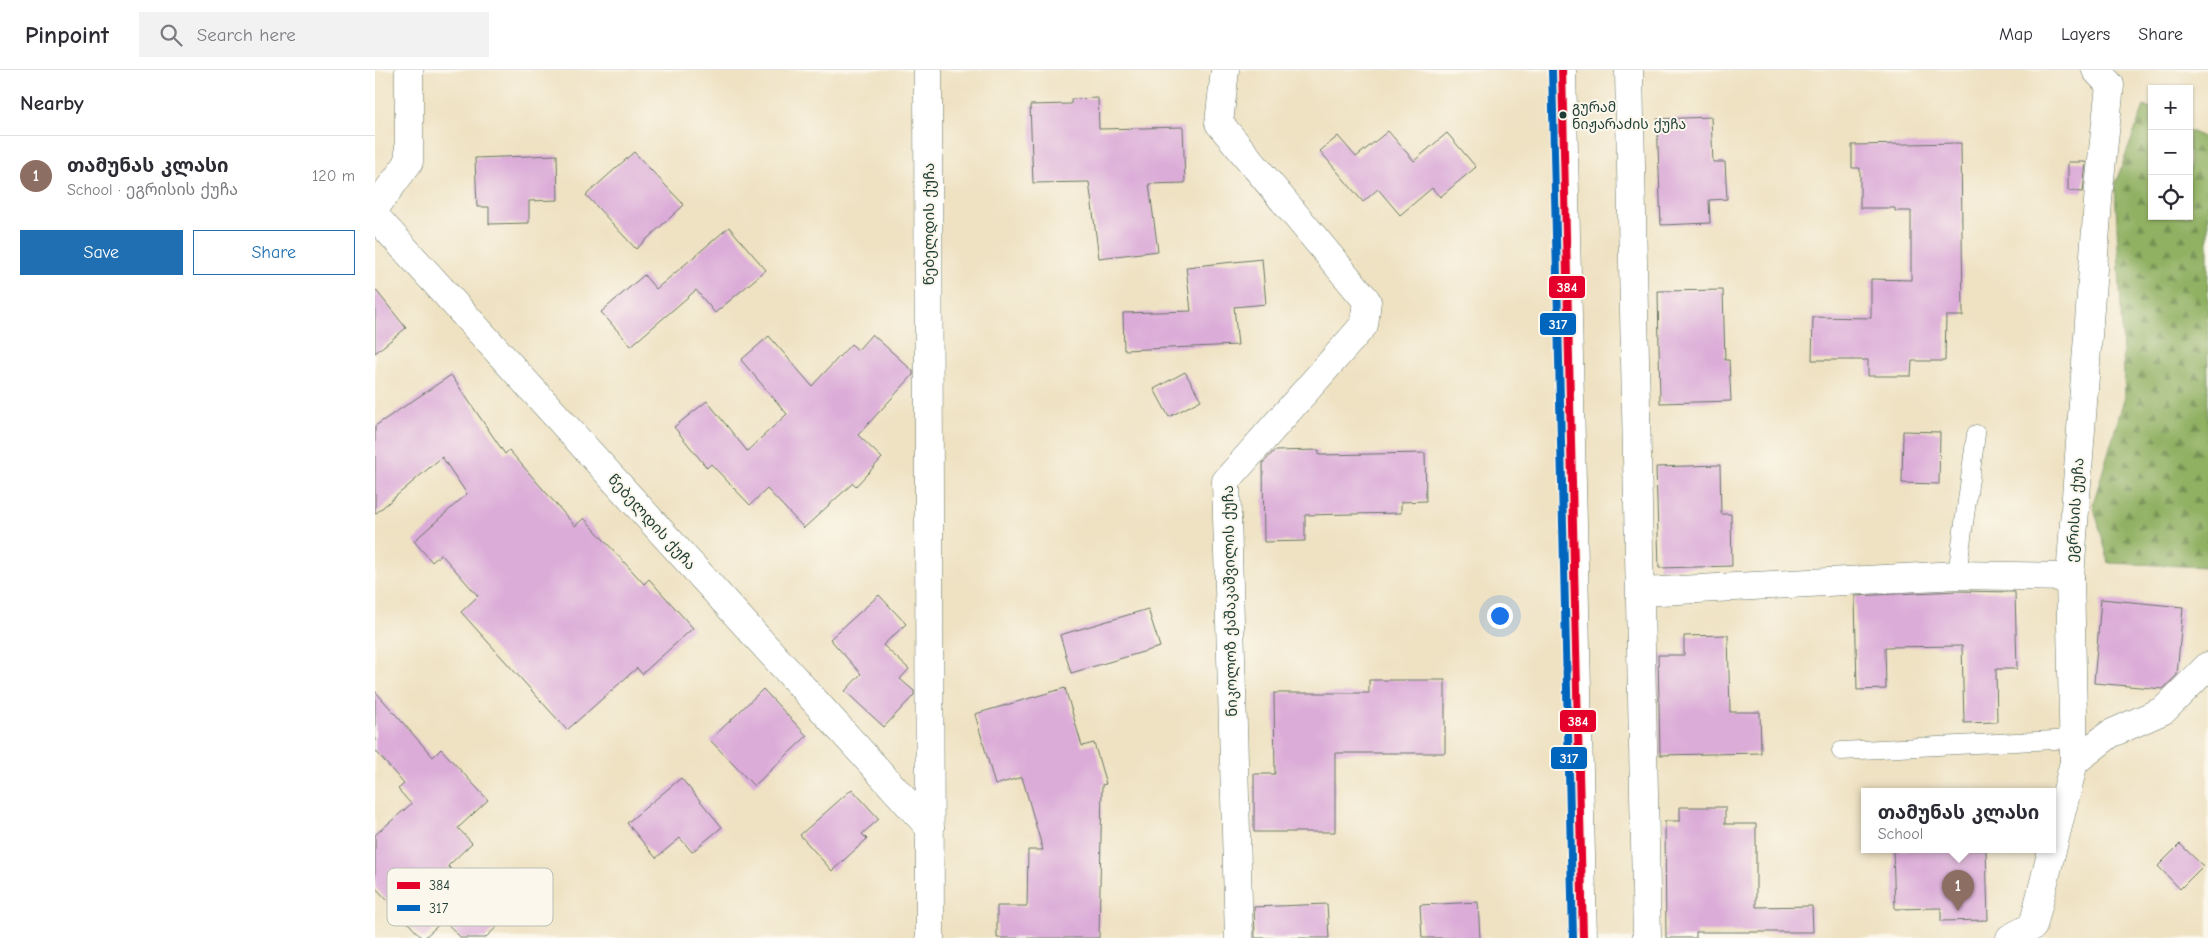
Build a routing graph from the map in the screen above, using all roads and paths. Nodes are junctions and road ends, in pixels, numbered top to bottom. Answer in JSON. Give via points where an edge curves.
{"nodes":[{"id":1,"x":409,"y":70,"type":"edge"},
{"id":2,"x":928,"y":70,"type":"edge"},
{"id":3,"x":1225,"y":70,"type":"edge"},
{"id":4,"x":1562,"y":70,"type":"edge"},
{"id":5,"x":1629,"y":70,"type":"edge"},
{"id":6,"x":2096,"y":70,"type":"edge"},
{"id":7,"x":375,"y":208,"type":"edge"},
{"id":8,"x":375,"y":216,"type":"edge"},
{"id":9,"x":1976,"y":434,"type":"dead end"},
{"id":10,"x":1957,"y":575,"type":"junction"},
{"id":11,"x":2070,"y":577,"type":"junction"},
{"id":12,"x":1641,"y":592,"type":"junction"},
{"id":13,"x":2208,"y":666,"type":"edge"},
{"id":14,"x":1841,"y":751,"type":"dead end"},
{"id":15,"x":2073,"y":751,"type":"junction"},
{"id":16,"x":2056,"y":825,"type":"edge"},
{"id":17,"x":930,"y":828,"type":"junction"},
{"id":18,"x":2050,"y":853,"type":"edge"},
{"id":19,"x":930,"y":938,"type":"edge"},
{"id":20,"x":1239,"y":938,"type":"edge"},
{"id":21,"x":1583,"y":938,"type":"edge"},
{"id":22,"x":1647,"y":938,"type":"edge"},
{"id":23,"x":2010,"y":938,"type":"edge"}],
"edges":[{"from":1,"to":7,"type":"street","via":[[409,162]]},
{"from":2,"to":17,"type":"street","name":"წებელდის ქუჩა"},
{"from":3,"to":20,"type":"street","name":"ნიკოლოზ ქაშაკაშვილის ქუჩა","via":[[1219,123],[1367,300],[1364,324],[1226,481]]},
{"from":4,"to":21,"type":"street"},
{"from":5,"to":12,"type":"street"},
{"from":6,"to":11,"type":"street","name":"ეგრისის ქუჩა","via":[[2110,85],[2099,188]]},
{"from":8,"to":17,"type":"street","name":"წებელდის ქუჩა"},
{"from":9,"to":10,"type":"lane"},
{"from":10,"to":11,"type":"street"},
{"from":10,"to":12,"type":"street"},
{"from":11,"to":15,"type":"street","name":"ეგრისის ქუჩა"},
{"from":12,"to":22,"type":"street"},
{"from":13,"to":15,"type":"street","via":[[2164,710]]},
{"from":14,"to":15,"type":"lane"},
{"from":15,"to":16,"type":"street","name":"ეგრისის ქუჩა"},
{"from":17,"to":19,"type":"street","name":"წებელდის ქუჩა"},
{"from":18,"to":23,"type":"street","name":"ეგრისის ქუჩა","via":[[2033,926]]}]}
